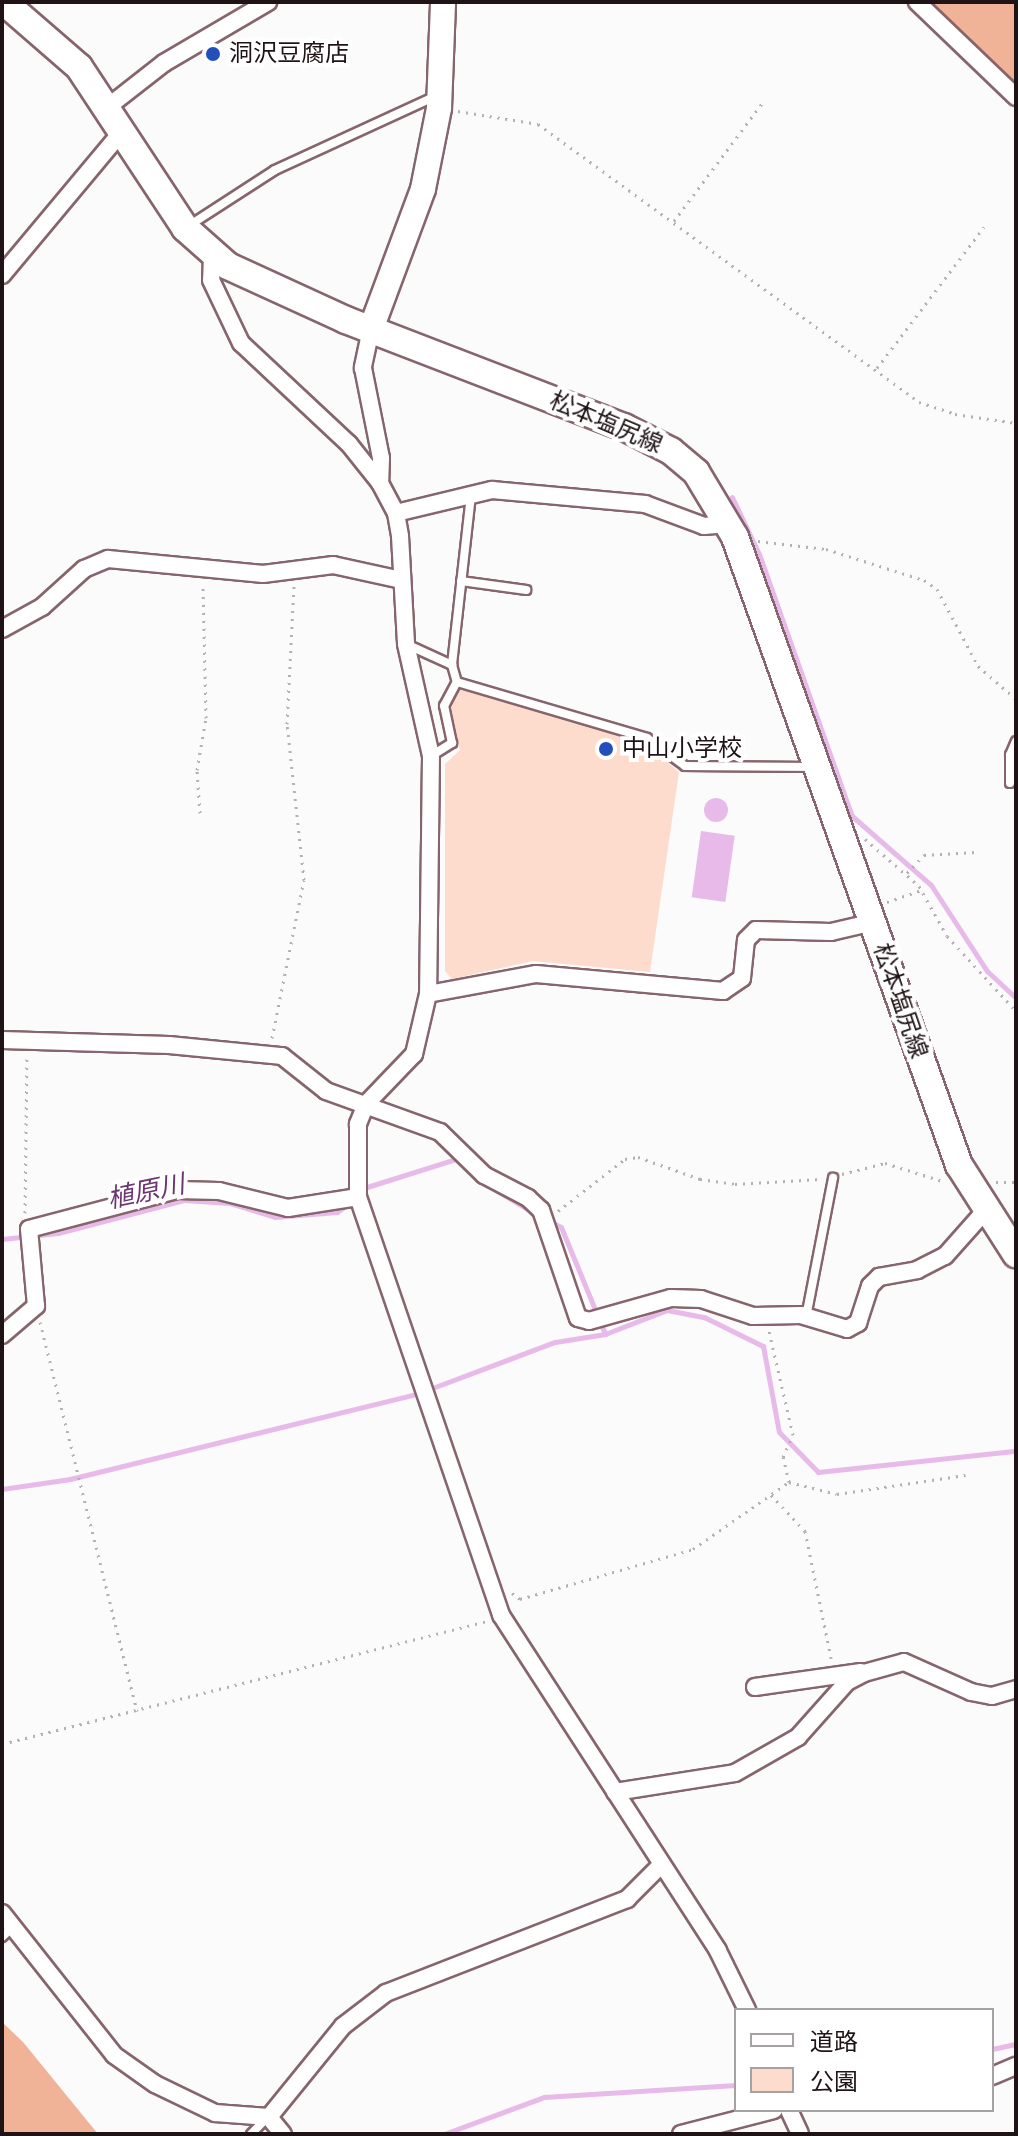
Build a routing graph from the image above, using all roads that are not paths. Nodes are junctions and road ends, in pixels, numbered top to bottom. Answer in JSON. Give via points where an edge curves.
{"nodes":[{"id":1,"x":4,"y":2,"type":"edge"},
{"id":2,"x":268,"y":2,"type":"edge"},
{"id":3,"x":443,"y":2,"type":"edge"},
{"id":4,"x":917,"y":2,"type":"edge"},
{"id":5,"x":1016,"y":97,"type":"edge"},
{"id":6,"x":440,"y":101,"type":"junction"},
{"id":7,"x":109,"y":106,"type":"junction"},
{"id":8,"x":124,"y":129,"type":"junction"},
{"id":9,"x":185,"y":228,"type":"junction"},
{"id":10,"x":212,"y":255,"type":"junction"},
{"id":11,"x":2,"y":275,"type":"edge"},
{"id":12,"x":371,"y":329,"type":"junction"},
{"id":13,"x":380,"y":483,"type":"junction"},
{"id":14,"x":471,"y":495,"type":"junction"},
{"id":15,"x":396,"y":513,"type":"junction"},
{"id":16,"x":731,"y":531,"type":"junction"},
{"id":17,"x":401,"y":580,"type":"junction"},
{"id":18,"x":461,"y":581,"type":"junction"},
{"id":19,"x":526,"y":590,"type":"dead end"},
{"id":20,"x":2,"y":629,"type":"edge"},
{"id":21,"x":406,"y":644,"type":"junction"},
{"id":22,"x":452,"y":665,"type":"junction"},
{"id":23,"x":457,"y":682,"type":"junction"},
{"id":24,"x":1016,"y":741,"type":"edge"},
{"id":25,"x":431,"y":756,"type":"junction"},
{"id":26,"x":818,"y":766,"type":"junction"},
{"id":27,"x":1010,"y":783,"type":"dead end"},
{"id":28,"x":871,"y":916,"type":"junction"},
{"id":29,"x":428,"y":994,"type":"junction"},
{"id":30,"x":2,"y":1040,"type":"edge"},
{"id":31,"x":366,"y":1104,"type":"junction"},
{"id":32,"x":833,"y":1178,"type":"road end"},
{"id":33,"x":358,"y":1197,"type":"junction"},
{"id":34,"x":985,"y":1211,"type":"junction"},
{"id":35,"x":1016,"y":1254,"type":"edge"},
{"id":36,"x":806,"y":1317,"type":"junction"},
{"id":37,"x":2,"y":1335,"type":"edge"},
{"id":38,"x":866,"y":1672,"type":"junction"},
{"id":39,"x":755,"y":1687,"type":"dead end"},
{"id":40,"x":1016,"y":1689,"type":"edge"},
{"id":41,"x":615,"y":1792,"type":"junction"},
{"id":42,"x":661,"y":1865,"type":"junction"},
{"id":43,"x":2,"y":1913,"type":"edge"},
{"id":44,"x":8,"y":1932,"type":"edge"},
{"id":45,"x":746,"y":2008,"type":"edge"},
{"id":46,"x":1016,"y":2066,"type":"edge"},
{"id":47,"x":994,"y":2075,"type":"edge"},
{"id":48,"x":766,"y":2112,"type":"edge"},
{"id":49,"x":790,"y":2112,"type":"edge"},
{"id":50,"x":269,"y":2117,"type":"junction"},
{"id":51,"x":251,"y":2134,"type":"edge"},
{"id":52,"x":283,"y":2134,"type":"edge"},
{"id":53,"x":681,"y":2134,"type":"edge"},
{"id":54,"x":800,"y":2134,"type":"edge"}],
"edges":[{"from":1,"to":7,"type":"main road","name":"松本塩尻線","via":[[79,67]]},
{"from":2,"to":7,"type":"street","via":[[164,63]]},
{"from":3,"to":6,"type":"main road"},
{"from":4,"to":5,"type":"street"},
{"from":6,"to":9,"type":"lane","via":[[275,170]]},
{"from":6,"to":12,"type":"main road","via":[[423,189]]},
{"from":7,"to":8,"type":"main road","name":"松本塩尻線"},
{"from":8,"to":9,"type":"main road","name":"松本塩尻線"},
{"from":8,"to":11,"type":"street"},
{"from":9,"to":10,"type":"main road","name":"松本塩尻線"},
{"from":10,"to":12,"type":"main road","name":"松本塩尻線","via":[[259,285]]},
{"from":10,"to":13,"type":"street","via":[[211,280],[241,343],[306,398]]},
{"from":12,"to":13,"type":"street","via":[[363,368],[381,458]]},
{"from":12,"to":16,"type":"main road","name":"松本塩尻線","via":[[624,427],[671,451],[696,472]]},
{"from":13,"to":15,"type":"street"},
{"from":14,"to":15,"type":"street"},
{"from":14,"to":16,"type":"street","via":[[492,490],[645,504]]},
{"from":14,"to":18,"type":"lane"},
{"from":15,"to":17,"type":"street"},
{"from":16,"to":26,"type":"main road","name":"松本塩尻線"},
{"from":17,"to":20,"type":"street","via":[[333,565],[203,571],[108,559],[84,569],[42,607]]},
{"from":17,"to":21,"type":"street"},
{"from":18,"to":19,"type":"lane"},
{"from":18,"to":22,"type":"lane"},
{"from":21,"to":22,"type":"lane"},
{"from":21,"to":25,"type":"street"},
{"from":22,"to":23,"type":"lane"},
{"from":23,"to":25,"type":"lane","via":[[444,706],[452,743]]},
{"from":23,"to":26,"type":"lane","via":[[647,738],[685,766]]},
{"from":24,"to":27,"type":"lane"},
{"from":25,"to":29,"type":"street"},
{"from":26,"to":28,"type":"main road","name":"松本塩尻線"},
{"from":28,"to":29,"type":"street","via":[[831,932],[756,930],[746,940],[742,978],[723,991],[536,974]]},
{"from":28,"to":34,"type":"main road","name":"松本塩尻線","via":[[965,1176]]},
{"from":29,"to":31,"type":"street","via":[[414,1054]]},
{"from":30,"to":31,"type":"street","via":[[269,1053],[282,1056],[326,1091]]},
{"from":31,"to":33,"type":"street","via":[[358,1124]]},
{"from":31,"to":36,"type":"street","via":[[440,1132],[484,1175],[528,1198],[543,1215],[578,1318],[589,1321],[671,1298],[701,1299],[765,1316]]},
{"from":32,"to":36,"type":"lane"},
{"from":33,"to":37,"type":"street","via":[[288,1208],[219,1191],[177,1190],[29,1229],[36,1306]]},
{"from":33,"to":41,"type":"street","via":[[501,1615]]},
{"from":34,"to":35,"type":"main road","name":"松本塩尻線"},
{"from":34,"to":36,"type":"street","via":[[945,1256],[917,1270],[879,1277],[870,1286],[858,1323],[831,1328]]},
{"from":38,"to":39,"type":"street"},
{"from":38,"to":40,"type":"street","via":[[904,1662],[971,1692],[992,1696]]},
{"from":38,"to":41,"type":"street","via":[[847,1682],[798,1737],[735,1773]]},
{"from":41,"to":42,"type":"street"},
{"from":42,"to":45,"type":"street","via":[[718,1951]]},
{"from":42,"to":50,"type":"street","via":[[627,1899],[386,1993],[343,2026]]},
{"from":43,"to":44,"type":"street"},
{"from":44,"to":50,"type":"street","via":[[114,2055],[155,2084],[215,2113]]},
{"from":46,"to":47,"type":"street"},
{"from":48,"to":53,"type":"street"},
{"from":49,"to":54,"type":"street"},
{"from":50,"to":51,"type":"lane"},
{"from":50,"to":52,"type":"street"}]}
